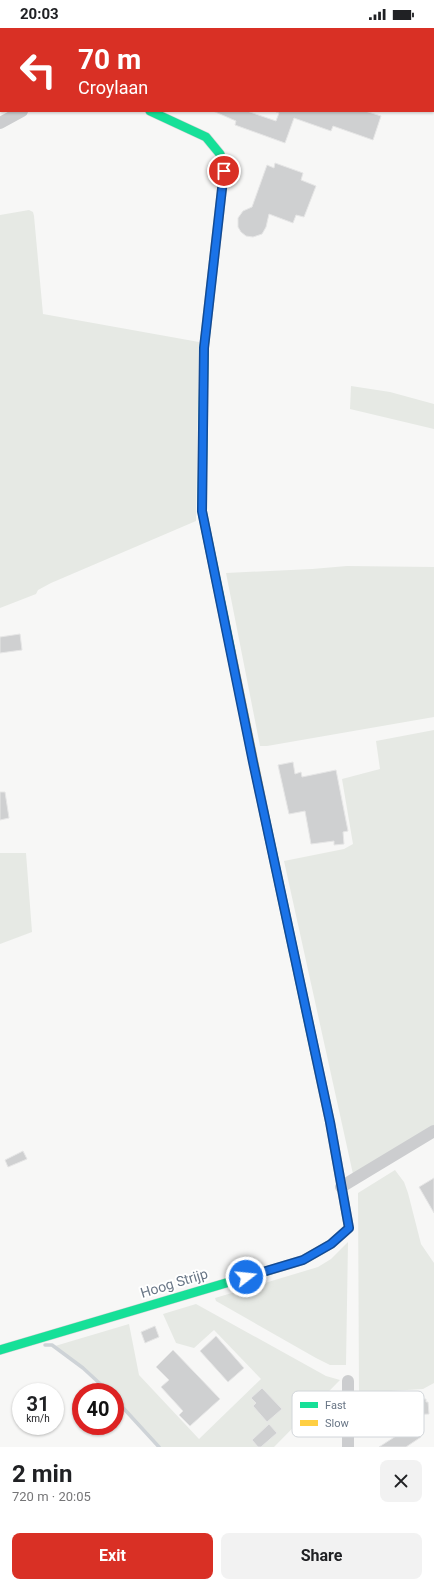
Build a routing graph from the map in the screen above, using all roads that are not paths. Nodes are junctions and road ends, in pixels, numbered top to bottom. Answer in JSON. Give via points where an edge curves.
{"nodes":[{"id":1,"x":20,"y":112,"type":"edge"},
{"id":2,"x":152,"y":112,"type":"edge"},
{"id":3,"x":0,"y":123,"type":"edge"},
{"id":4,"x":434,"y":1131,"type":"edge"},
{"id":5,"x":341,"y":1187,"type":"junction"},
{"id":6,"x":0,"y":1350,"type":"edge"},
{"id":7,"x":348,"y":1381,"type":"dead end"},
{"id":8,"x":348,"y":1391,"type":"edge"}],
"edges":[{"from":1,"to":3,"type":"street"},
{"from":2,"to":5,"type":"street","via":[[206,137],[220,154],[224,171],[204,348],[202,511],[330,1122]]},
{"from":4,"to":5,"type":"street"},
{"from":5,"to":6,"type":"street","name":"Hoog Strijp","via":[[349,1228],[331,1244],[303,1260]]},
{"from":7,"to":8,"type":"street"}]}
